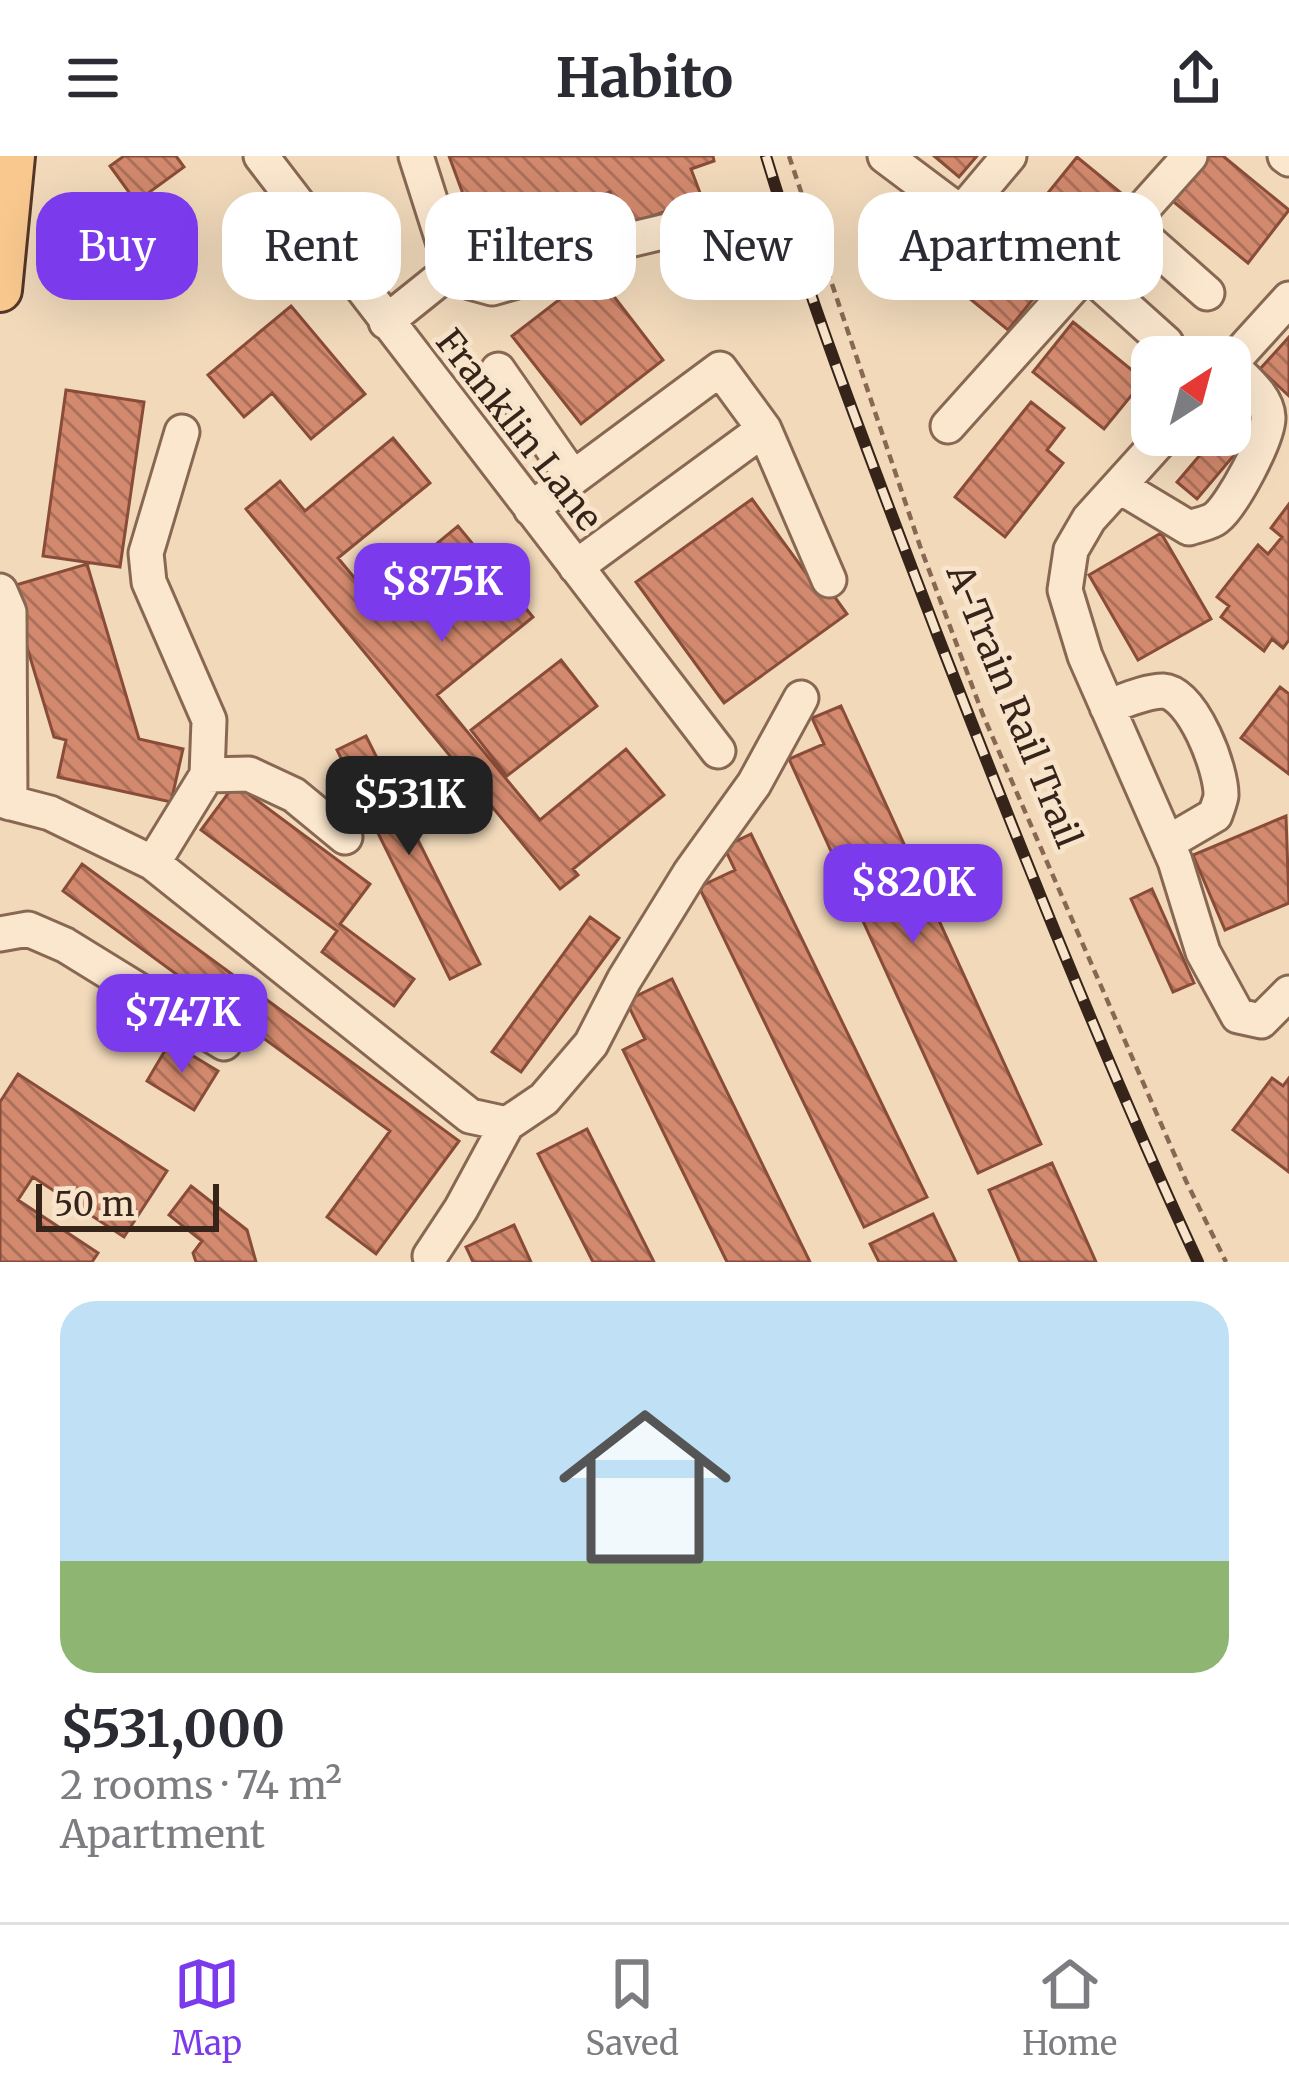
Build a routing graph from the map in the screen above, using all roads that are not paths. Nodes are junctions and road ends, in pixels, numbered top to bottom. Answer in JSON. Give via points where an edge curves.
{"nodes":[{"id":1,"x":13,"y":156,"type":"edge"},
{"id":2,"x":261,"y":156,"type":"edge"},
{"id":3,"x":416,"y":156,"type":"edge"},
{"id":4,"x":885,"y":156,"type":"edge"},
{"id":5,"x":1009,"y":156,"type":"edge"},
{"id":6,"x":1170,"y":163,"type":"edge"},
{"id":7,"x":427,"y":192,"type":"edge"},
{"id":8,"x":1151,"y":192,"type":"edge"},
{"id":9,"x":1163,"y":254,"type":"edge"},
{"id":10,"x":0,"y":290,"type":"edge"},
{"id":11,"x":425,"y":291,"type":"edge"},
{"id":12,"x":1207,"y":293,"type":"dead end"},
{"id":13,"x":1289,"y":298,"type":"edge"},
{"id":14,"x":1062,"y":300,"type":"edge"},
{"id":15,"x":1118,"y":300,"type":"edge"},
{"id":16,"x":386,"y":322,"type":"junction"},
{"id":17,"x":1158,"y":336,"type":"edge"},
{"id":18,"x":1251,"y":341,"type":"edge"},
{"id":19,"x":498,"y":370,"type":"dead end"},
{"id":20,"x":1251,"y":386,"type":"edge"},
{"id":21,"x":947,"y":426,"type":"dead end"},
{"id":22,"x":764,"y":429,"type":"junction"},
{"id":23,"x":182,"y":432,"type":"dead end"},
{"id":24,"x":1146,"y":456,"type":"edge"},
{"id":25,"x":573,"y":478,"type":"junction"},
{"id":26,"x":1119,"y":486,"type":"junction"},
{"id":27,"x":531,"y":509,"type":"junction"},
{"id":28,"x":576,"y":567,"type":"junction"},
{"id":29,"x":829,"y":580,"type":"dead end"},
{"id":30,"x":0,"y":591,"type":"edge"},
{"id":31,"x":801,"y":698,"type":"dead end"},
{"id":32,"x":1107,"y":707,"type":"junction"},
{"id":33,"x":5,"y":725,"type":"edge"},
{"id":34,"x":718,"y":751,"type":"dead end"},
{"id":35,"x":207,"y":775,"type":"junction"},
{"id":36,"x":5,"y":802,"type":"edge"},
{"id":37,"x":345,"y":837,"type":"dead end"},
{"id":38,"x":1167,"y":843,"type":"junction"},
{"id":39,"x":153,"y":863,"type":"junction"},
{"id":40,"x":0,"y":934,"type":"edge"},
{"id":41,"x":1289,"y":993,"type":"edge"},
{"id":42,"x":224,"y":1043,"type":"dead end"},
{"id":43,"x":507,"y":1124,"type":"junction"},
{"id":44,"x":430,"y":1256,"type":"dead end"}],
"edges":[{"from":1,"to":10,"type":"main road"},
{"from":2,"to":16,"type":"street","name":"Franklin Lane"},
{"from":3,"to":7,"type":"street"},
{"from":4,"to":5,"type":"street","via":[[961,213]]},
{"from":6,"to":8,"type":"street"},
{"from":9,"to":12,"type":"street"},
{"from":11,"to":16,"type":"street"},
{"from":13,"to":18,"type":"street"},
{"from":14,"to":21,"type":"street"},
{"from":15,"to":17,"type":"street"},
{"from":16,"to":27,"type":"street","name":"Franklin Lane"},
{"from":19,"to":25,"type":"street"},
{"from":20,"to":26,"type":"street","via":[[1268,418],[1216,518],[1190,528]]},
{"from":22,"to":25,"type":"street","via":[[720,369]]},
{"from":22,"to":28,"type":"street"},
{"from":22,"to":29,"type":"street"},
{"from":23,"to":35,"type":"street","via":[[146,553],[149,582],[209,720]]},
{"from":24,"to":26,"type":"street"},
{"from":25,"to":27,"type":"street"},
{"from":26,"to":32,"type":"street","via":[[1071,550],[1065,590]]},
{"from":27,"to":28,"type":"street","name":"Franklin Lane"},
{"from":28,"to":34,"type":"street","name":"Franklin Lane"},
{"from":30,"to":33,"type":"street","via":[[9,612]]},
{"from":31,"to":43,"type":"street","via":[[591,1044],[544,1099]]},
{"from":32,"to":38,"type":"street"},
{"from":32,"to":38,"type":"street","via":[[1165,691],[1194,716],[1221,797],[1216,814]]},
{"from":33,"to":36,"type":"street"},
{"from":35,"to":37,"type":"street","via":[[250,774],[294,795]]},
{"from":35,"to":39,"type":"street"},
{"from":36,"to":39,"type":"street","via":[[50,813]]},
{"from":38,"to":41,"type":"street","via":[[1203,952],[1238,1016],[1261,1022]]},
{"from":39,"to":43,"type":"street","via":[[470,1116]]},
{"from":40,"to":42,"type":"street","via":[[28,929],[65,945]]},
{"from":43,"to":44,"type":"street"}]}
